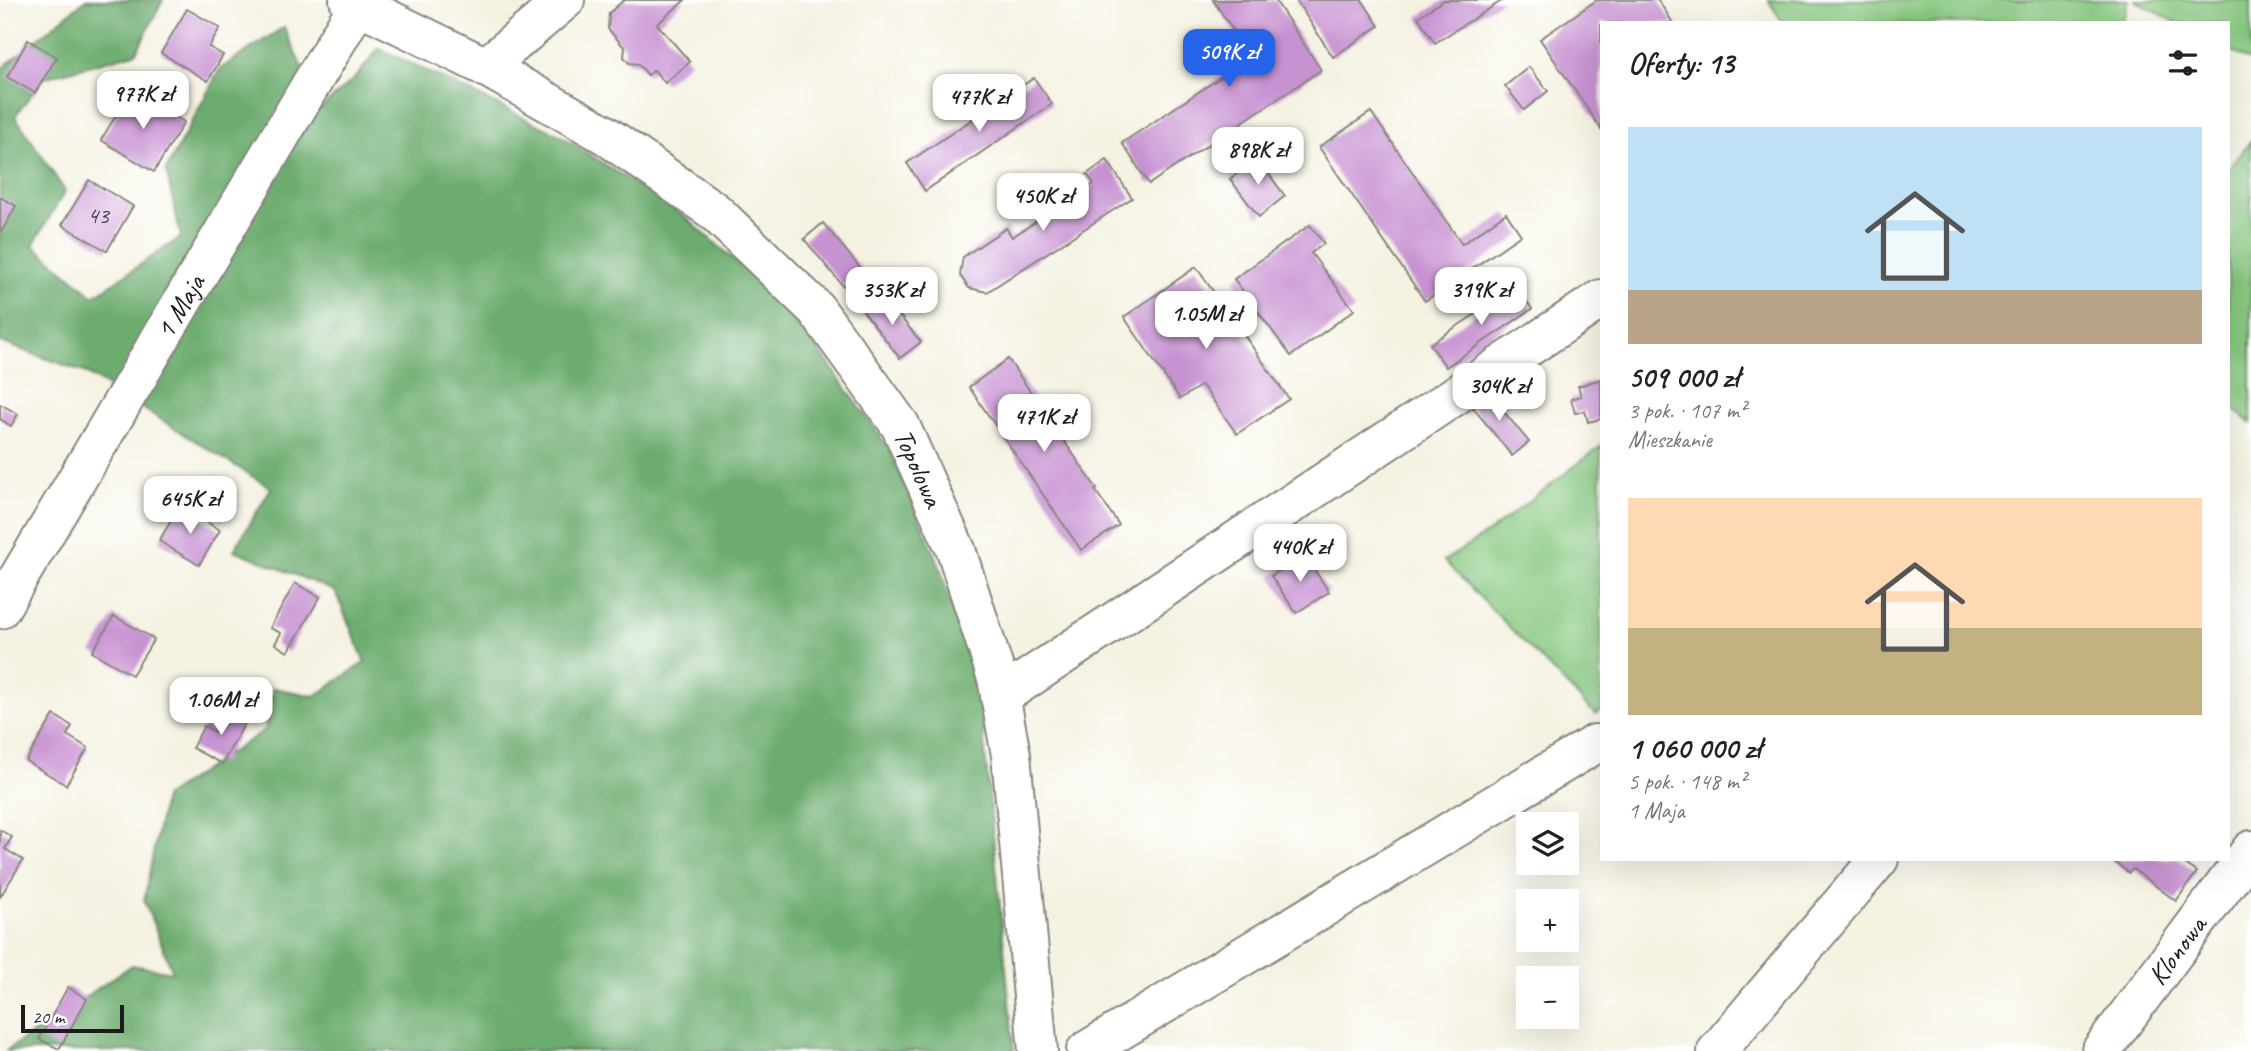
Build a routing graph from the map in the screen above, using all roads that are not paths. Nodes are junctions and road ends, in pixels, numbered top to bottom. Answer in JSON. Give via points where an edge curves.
{"nodes":[{"id":1,"x":565,"y":0,"type":"edge"},
{"id":2,"x":354,"y":2,"type":"edge"},
{"id":3,"x":486,"y":67,"type":"junction"},
{"id":4,"x":1600,"y":300,"type":"edge"},
{"id":5,"x":0,"y":609,"type":"edge"},
{"id":6,"x":1000,"y":697,"type":"junction"},
{"id":7,"x":1595,"y":744,"type":"dead end"},
{"id":8,"x":2251,"y":850,"type":"edge"},
{"id":9,"x":1877,"y":861,"type":"edge"},
{"id":10,"x":1038,"y":1051,"type":"edge"},
{"id":11,"x":1086,"y":1051,"type":"edge"},
{"id":12,"x":1717,"y":1051,"type":"edge"},
{"id":13,"x":2101,"y":1051,"type":"edge"}],
"edges":[{"from":1,"to":3,"type":"street"},
{"from":2,"to":3,"type":"street","name":"Topolowa"},
{"from":2,"to":5,"type":"street","name":"1 Maja"},
{"from":3,"to":6,"type":"street","name":"Topolowa","via":[[604,134],[714,211],[816,309],[900,425],[956,550]]},
{"from":4,"to":6,"type":"street"},
{"from":6,"to":10,"type":"street","name":"Topolowa","via":[[1011,755]]},
{"from":7,"to":11,"type":"street"},
{"from":8,"to":13,"type":"street","name":"Klonowa"},
{"from":9,"to":12,"type":"street"}]}
